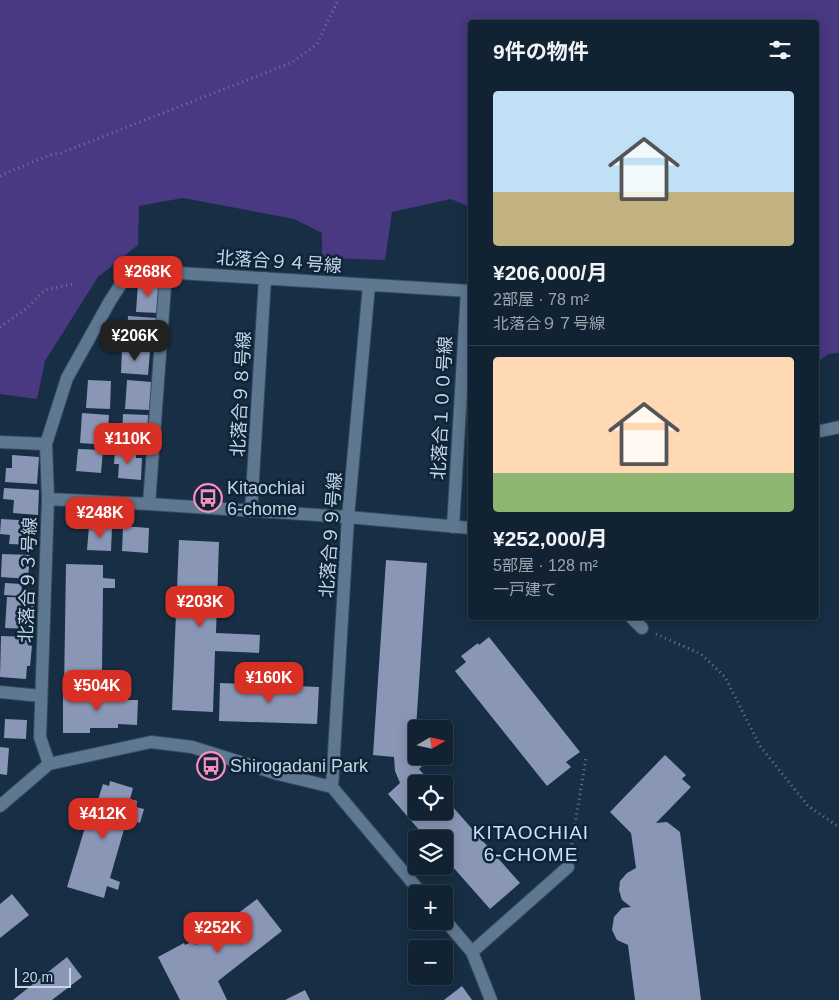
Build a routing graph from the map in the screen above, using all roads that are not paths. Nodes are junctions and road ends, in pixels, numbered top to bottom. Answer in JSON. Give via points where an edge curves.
{"nodes":[{"id":1,"x":166,"y":272,"type":"junction"},
{"id":2,"x":265,"y":278,"type":"junction"},
{"id":3,"x":369,"y":285,"type":"junction"},
{"id":4,"x":468,"y":291,"type":"edge"},
{"id":5,"x":839,"y":428,"type":"edge"},
{"id":6,"x":819,"y":431,"type":"edge"},
{"id":7,"x":0,"y":442,"type":"edge"},
{"id":8,"x":46,"y":444,"type":"junction"},
{"id":9,"x":48,"y":499,"type":"junction"},
{"id":10,"x":149,"y":504,"type":"junction"},
{"id":11,"x":251,"y":511,"type":"junction"},
{"id":12,"x":348,"y":517,"type":"junction"},
{"id":13,"x":453,"y":527,"type":"junction"},
{"id":14,"x":468,"y":528,"type":"edge"},
{"id":15,"x":634,"y":620,"type":"edge"},
{"id":16,"x":642,"y":628,"type":"road end"},
{"id":17,"x":0,"y":692,"type":"edge"},
{"id":18,"x":41,"y":696,"type":"junction"},
{"id":19,"x":49,"y":764,"type":"junction"},
{"id":20,"x":332,"y":787,"type":"junction"},
{"id":21,"x":0,"y":806,"type":"edge"},
{"id":22,"x":568,"y":867,"type":"road end"},
{"id":23,"x":414,"y":885,"type":"edge"},
{"id":24,"x":453,"y":930,"type":"edge"},
{"id":25,"x":472,"y":952,"type":"junction"},
{"id":26,"x":491,"y":1000,"type":"edge"}],
"edges":[{"from":1,"to":2,"type":"street","name":"北落合９４号線"},
{"from":1,"to":8,"type":"street","name":"北落合９４号線","via":[[130,270],[67,378]]},
{"from":1,"to":10,"type":"street"},
{"from":2,"to":3,"type":"street","name":"北落合９４号線"},
{"from":2,"to":11,"type":"street","name":"北落合９８号線"},
{"from":3,"to":4,"type":"street","name":"北落合９４号線"},
{"from":3,"to":12,"type":"street","name":"北落合９９号線"},
{"from":4,"to":13,"type":"street","name":"北落合１００号線"},
{"from":5,"to":6,"type":"street"},
{"from":7,"to":8,"type":"street"},
{"from":8,"to":9,"type":"street"},
{"from":9,"to":10,"type":"street","name":"北落合９３号線"},
{"from":9,"to":18,"type":"street","name":"北落合９３号線"},
{"from":10,"to":11,"type":"street","name":"北落合９３号線"},
{"from":11,"to":12,"type":"street","name":"北落合９３号線"},
{"from":12,"to":13,"type":"street","name":"北落合９３号線"},
{"from":12,"to":20,"type":"street","name":"北落合９９号線"},
{"from":13,"to":14,"type":"street","name":"北落合９３号線"},
{"from":15,"to":16,"type":"street"},
{"from":17,"to":18,"type":"street"},
{"from":18,"to":19,"type":"street","name":"北落合９３号線","via":[[40,737]]},
{"from":19,"to":20,"type":"street","via":[[151,742],[192,747]]},
{"from":19,"to":21,"type":"street"},
{"from":20,"to":23,"type":"street"},
{"from":22,"to":25,"type":"street"},
{"from":24,"to":25,"type":"street"},
{"from":25,"to":26,"type":"street"}]}
